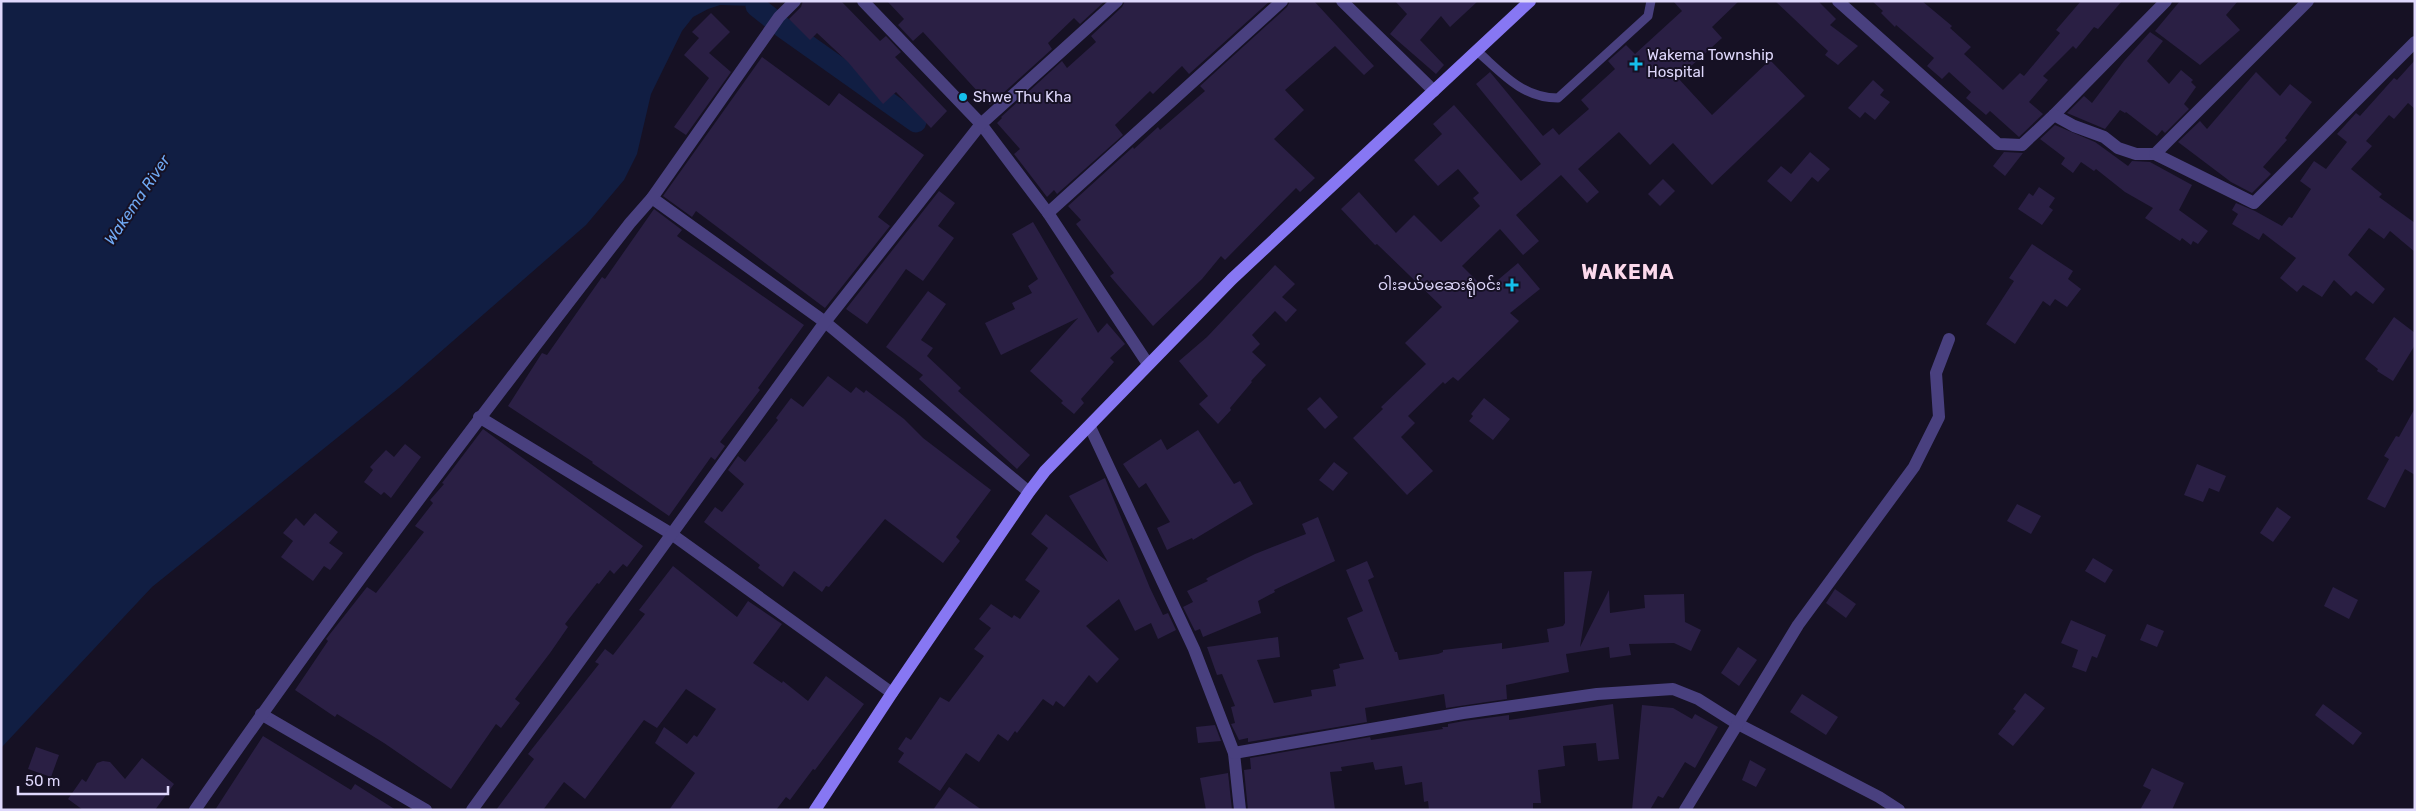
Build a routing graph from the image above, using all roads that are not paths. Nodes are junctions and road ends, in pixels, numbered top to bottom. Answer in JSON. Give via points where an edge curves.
{"nodes":[{"id":1,"x":795,"y":1,"type":"edge"},
{"id":2,"x":862,"y":1,"type":"edge"},
{"id":3,"x":1117,"y":1,"type":"edge"},
{"id":4,"x":1282,"y":1,"type":"edge"},
{"id":5,"x":1342,"y":1,"type":"edge"},
{"id":6,"x":1530,"y":1,"type":"edge"},
{"id":7,"x":1651,"y":1,"type":"edge"},
{"id":8,"x":1838,"y":1,"type":"edge"},
{"id":9,"x":2166,"y":1,"type":"edge"},
{"id":10,"x":2308,"y":1,"type":"edge"},
{"id":11,"x":2415,"y":42,"type":"edge"},
{"id":12,"x":1477,"y":51,"type":"junction"},
{"id":13,"x":1434,"y":91,"type":"junction"},
{"id":14,"x":2054,"y":115,"type":"junction"},
{"id":15,"x":980,"y":124,"type":"junction"},
{"id":16,"x":2154,"y":154,"type":"junction"},
{"id":17,"x":652,"y":198,"type":"junction"},
{"id":18,"x":1048,"y":213,"type":"junction"},
{"id":19,"x":825,"y":322,"type":"junction"},
{"id":20,"x":1950,"y":339,"type":"dead end"},
{"id":21,"x":1148,"y":364,"type":"junction"},
{"id":22,"x":479,"y":417,"type":"junction"},
{"id":23,"x":1090,"y":426,"type":"junction"},
{"id":24,"x":1029,"y":492,"type":"junction"},
{"id":25,"x":670,"y":533,"type":"junction"},
{"id":26,"x":892,"y":693,"type":"junction"},
{"id":27,"x":261,"y":714,"type":"junction"},
{"id":28,"x":1736,"y":723,"type":"junction"},
{"id":29,"x":1234,"y":752,"type":"junction"},
{"id":30,"x":195,"y":810,"type":"edge"},
{"id":31,"x":426,"y":810,"type":"edge"},
{"id":32,"x":472,"y":810,"type":"edge"},
{"id":33,"x":815,"y":810,"type":"edge"},
{"id":34,"x":1240,"y":810,"type":"edge"},
{"id":35,"x":1685,"y":810,"type":"edge"},
{"id":36,"x":1899,"y":810,"type":"edge"}],
"edges":[{"from":1,"to":17,"type":"street","via":[[779,17]]},
{"from":2,"to":15,"type":"street"},
{"from":3,"to":15,"type":"street"},
{"from":4,"to":18,"type":"street"},
{"from":5,"to":13,"type":"street"},
{"from":6,"to":12,"type":"street"},
{"from":7,"to":12,"type":"lane","via":[[1648,16],[1558,98],[1541,98],[1521,89]]},
{"from":8,"to":14,"type":"street","via":[[1998,144],[2022,145]]},
{"from":9,"to":14,"type":"street"},
{"from":10,"to":16,"type":"street"},
{"from":11,"to":16,"type":"street","via":[[2254,203]]},
{"from":12,"to":13,"type":"street"},
{"from":13,"to":21,"type":"street","via":[[1232,279]]},
{"from":14,"to":16,"type":"street","via":[[2104,137],[2118,148],[2136,154]]},
{"from":15,"to":18,"type":"street"},
{"from":15,"to":19,"type":"street"},
{"from":17,"to":19,"type":"street"},
{"from":17,"to":22,"type":"street"},
{"from":18,"to":21,"type":"street"},
{"from":19,"to":24,"type":"street"},
{"from":19,"to":25,"type":"street"},
{"from":20,"to":28,"type":"street","via":[[1936,373],[1939,417],[1924,450],[1798,625]]},
{"from":21,"to":23,"type":"street"},
{"from":22,"to":25,"type":"street"},
{"from":22,"to":27,"type":"street"},
{"from":23,"to":24,"type":"street"},
{"from":23,"to":29,"type":"street","via":[[1194,648]]},
{"from":24,"to":26,"type":"street"},
{"from":25,"to":26,"type":"street"},
{"from":25,"to":32,"type":"street"},
{"from":26,"to":33,"type":"street"},
{"from":27,"to":30,"type":"street"},
{"from":27,"to":31,"type":"street"},
{"from":28,"to":29,"type":"street","via":[[1698,699],[1673,689],[1597,694],[1463,713]]},
{"from":28,"to":35,"type":"street"},
{"from":28,"to":36,"type":"street"},
{"from":29,"to":34,"type":"street"}]}
